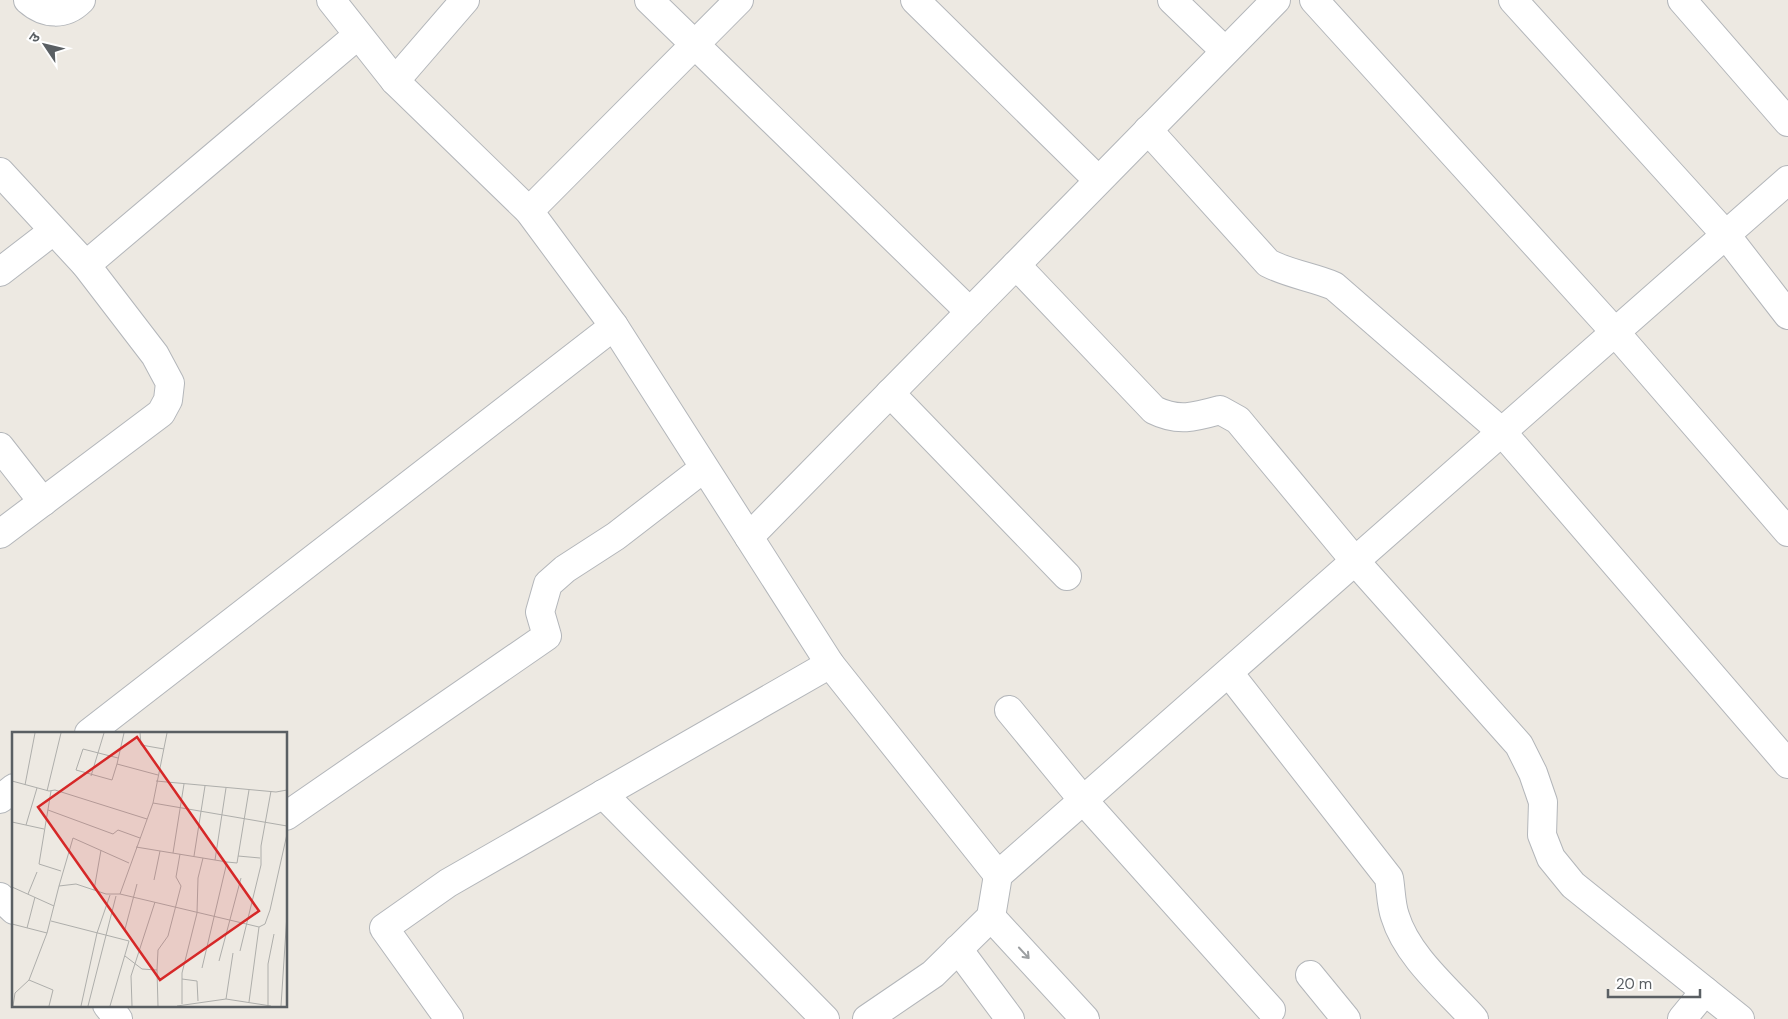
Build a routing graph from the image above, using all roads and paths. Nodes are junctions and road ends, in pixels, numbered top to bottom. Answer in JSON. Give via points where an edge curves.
{"nodes":[{"id":1,"x":28,"y":0,"type":"edge"},
{"id":2,"x":81,"y":0,"type":"edge"},
{"id":3,"x":331,"y":0,"type":"edge"},
{"id":4,"x":465,"y":0,"type":"edge"},
{"id":5,"x":649,"y":0,"type":"edge"},
{"id":6,"x":739,"y":0,"type":"edge"},
{"id":7,"x":915,"y":0,"type":"edge"},
{"id":8,"x":1172,"y":0,"type":"edge"},
{"id":9,"x":1276,"y":0,"type":"edge"},
{"id":10,"x":1314,"y":0,"type":"edge"},
{"id":11,"x":1513,"y":0,"type":"edge"},
{"id":12,"x":1682,"y":0,"type":"edge"},
{"id":13,"x":358,"y":35,"type":"junction"},
{"id":14,"x":696,"y":43,"type":"junction"},
{"id":15,"x":1225,"y":51,"type":"junction"},
{"id":16,"x":395,"y":81,"type":"junction"},
{"id":17,"x":1788,"y":122,"type":"edge"},
{"id":18,"x":1148,"y":130,"type":"junction"},
{"id":19,"x":0,"y":172,"type":"edge"},
{"id":20,"x":1098,"y":180,"type":"junction"},
{"id":21,"x":1788,"y":180,"type":"edge"},
{"id":22,"x":529,"y":211,"type":"junction"},
{"id":23,"x":53,"y":231,"type":"junction"},
{"id":24,"x":1726,"y":235,"type":"junction"},
{"id":25,"x":86,"y":265,"type":"junction"},
{"id":26,"x":1016,"y":265,"type":"junction"},
{"id":27,"x":0,"y":272,"type":"edge"},
{"id":28,"x":970,"y":312,"type":"junction"},
{"id":29,"x":1788,"y":315,"type":"edge"},
{"id":30,"x":614,"y":326,"type":"junction"},
{"id":31,"x":1615,"y":332,"type":"junction"},
{"id":32,"x":890,"y":392,"type":"junction"},
{"id":33,"x":1502,"y":432,"type":"junction"},
{"id":34,"x":0,"y":447,"type":"edge"},
{"id":35,"x":704,"y":468,"type":"junction"},
{"id":36,"x":43,"y":502,"type":"junction"},
{"id":37,"x":1788,"y":532,"type":"edge"},
{"id":38,"x":0,"y":534,"type":"edge"},
{"id":39,"x":749,"y":537,"type":"junction"},
{"id":40,"x":1355,"y":561,"type":"junction"},
{"id":41,"x":1067,"y":576,"type":"dead end"},
{"id":42,"x":830,"y":664,"type":"junction"},
{"id":43,"x":1228,"y":673,"type":"junction"},
{"id":44,"x":1009,"y":710,"type":"dead end"},
{"id":45,"x":91,"y":732,"type":"edge"},
{"id":46,"x":1788,"y":764,"type":"edge"},
{"id":47,"x":12,"y":789,"type":"edge"},
{"id":48,"x":603,"y":794,"type":"junction"},
{"id":49,"x":0,"y":798,"type":"edge"},
{"id":50,"x":1083,"y":800,"type":"junction"},
{"id":51,"x":288,"y":815,"type":"edge"},
{"id":52,"x":998,"y":875,"type":"junction"},
{"id":53,"x":0,"y":896,"type":"edge"},
{"id":54,"x":12,"y":908,"type":"edge"},
{"id":55,"x":991,"y":917,"type":"junction"},
{"id":56,"x":958,"y":949,"type":"junction"},
{"id":57,"x":1310,"y":975,"type":"dead end"},
{"id":58,"x":1705,"y":991,"type":"junction"},
{"id":59,"x":107,"y":1006,"type":"edge"},
{"id":60,"x":1270,"y":1010,"type":"dead end"},
{"id":61,"x":118,"y":1019,"type":"edge"},
{"id":62,"x":449,"y":1019,"type":"edge"},
{"id":63,"x":824,"y":1019,"type":"edge"},
{"id":64,"x":867,"y":1019,"type":"edge"},
{"id":65,"x":1010,"y":1019,"type":"edge"},
{"id":66,"x":1085,"y":1019,"type":"edge"},
{"id":67,"x":1346,"y":1019,"type":"edge"},
{"id":68,"x":1474,"y":1019,"type":"edge"},
{"id":69,"x":1682,"y":1019,"type":"edge"},
{"id":70,"x":1740,"y":1019,"type":"edge"}],
"edges":[{"from":1,"to":2,"type":"street","via":[[50,12],[72,9]]},
{"from":3,"to":13,"type":"street"},
{"from":4,"to":16,"type":"street"},
{"from":5,"to":14,"type":"street"},
{"from":6,"to":14,"type":"street"},
{"from":7,"to":20,"type":"street"},
{"from":8,"to":15,"type":"street"},
{"from":9,"to":15,"type":"street"},
{"from":10,"to":31,"type":"street"},
{"from":11,"to":24,"type":"street"},
{"from":12,"to":17,"type":"street"},
{"from":13,"to":16,"type":"street"},
{"from":13,"to":25,"type":"street"},
{"from":14,"to":22,"type":"street"},
{"from":14,"to":28,"type":"street"},
{"from":15,"to":18,"type":"street"},
{"from":16,"to":22,"type":"street"},
{"from":18,"to":20,"type":"street"},
{"from":18,"to":33,"type":"street","via":[[1268,263],[1334,286]]},
{"from":19,"to":23,"type":"street"},
{"from":20,"to":26,"type":"street"},
{"from":21,"to":24,"type":"street"},
{"from":22,"to":30,"type":"street"},
{"from":23,"to":25,"type":"street"},
{"from":23,"to":27,"type":"street"},
{"from":24,"to":29,"type":"street"},
{"from":24,"to":31,"type":"street"},
{"from":25,"to":36,"type":"street","via":[[155,355],[170,383],[168,400],[161,413]]},
{"from":26,"to":28,"type":"street"},
{"from":26,"to":40,"type":"street","via":[[1154,410],[1169,417],[1199,416],[1220,410],[1238,420]]},
{"from":28,"to":32,"type":"street"},
{"from":30,"to":35,"type":"street"},
{"from":30,"to":45,"type":"street"},
{"from":31,"to":33,"type":"street"},
{"from":31,"to":37,"type":"street"},
{"from":32,"to":39,"type":"street"},
{"from":32,"to":41,"type":"street"},
{"from":33,"to":40,"type":"street"},
{"from":33,"to":46,"type":"street"},
{"from":34,"to":36,"type":"street"},
{"from":35,"to":39,"type":"street"},
{"from":35,"to":51,"type":"street","via":[[548,584],[540,612],[547,636]]},
{"from":36,"to":38,"type":"street"},
{"from":39,"to":42,"type":"street"},
{"from":40,"to":43,"type":"street"},
{"from":40,"to":58,"type":"street","via":[[1520,745],[1543,802],[1542,835],[1551,858],[1573,885]]},
{"from":42,"to":48,"type":"street"},
{"from":42,"to":52,"type":"street"},
{"from":43,"to":50,"type":"street"},
{"from":43,"to":68,"type":"street","via":[[1389,878],[1394,915],[1401,931],[1416,954]]},
{"from":44,"to":50,"type":"street"},
{"from":47,"to":49,"type":"street"},
{"from":48,"to":62,"type":"street","via":[[448,883],[384,928]]},
{"from":48,"to":63,"type":"street"},
{"from":50,"to":52,"type":"street"},
{"from":50,"to":60,"type":"street"},
{"from":52,"to":55,"type":"street"},
{"from":53,"to":54,"type":"street"},
{"from":55,"to":56,"type":"street"},
{"from":55,"to":66,"type":"street","one_way":true},
{"from":56,"to":64,"type":"street","via":[[933,974]]},
{"from":56,"to":65,"type":"street"},
{"from":57,"to":67,"type":"street"},
{"from":58,"to":69,"type":"street"},
{"from":58,"to":70,"type":"street"},
{"from":59,"to":61,"type":"street"}]}
